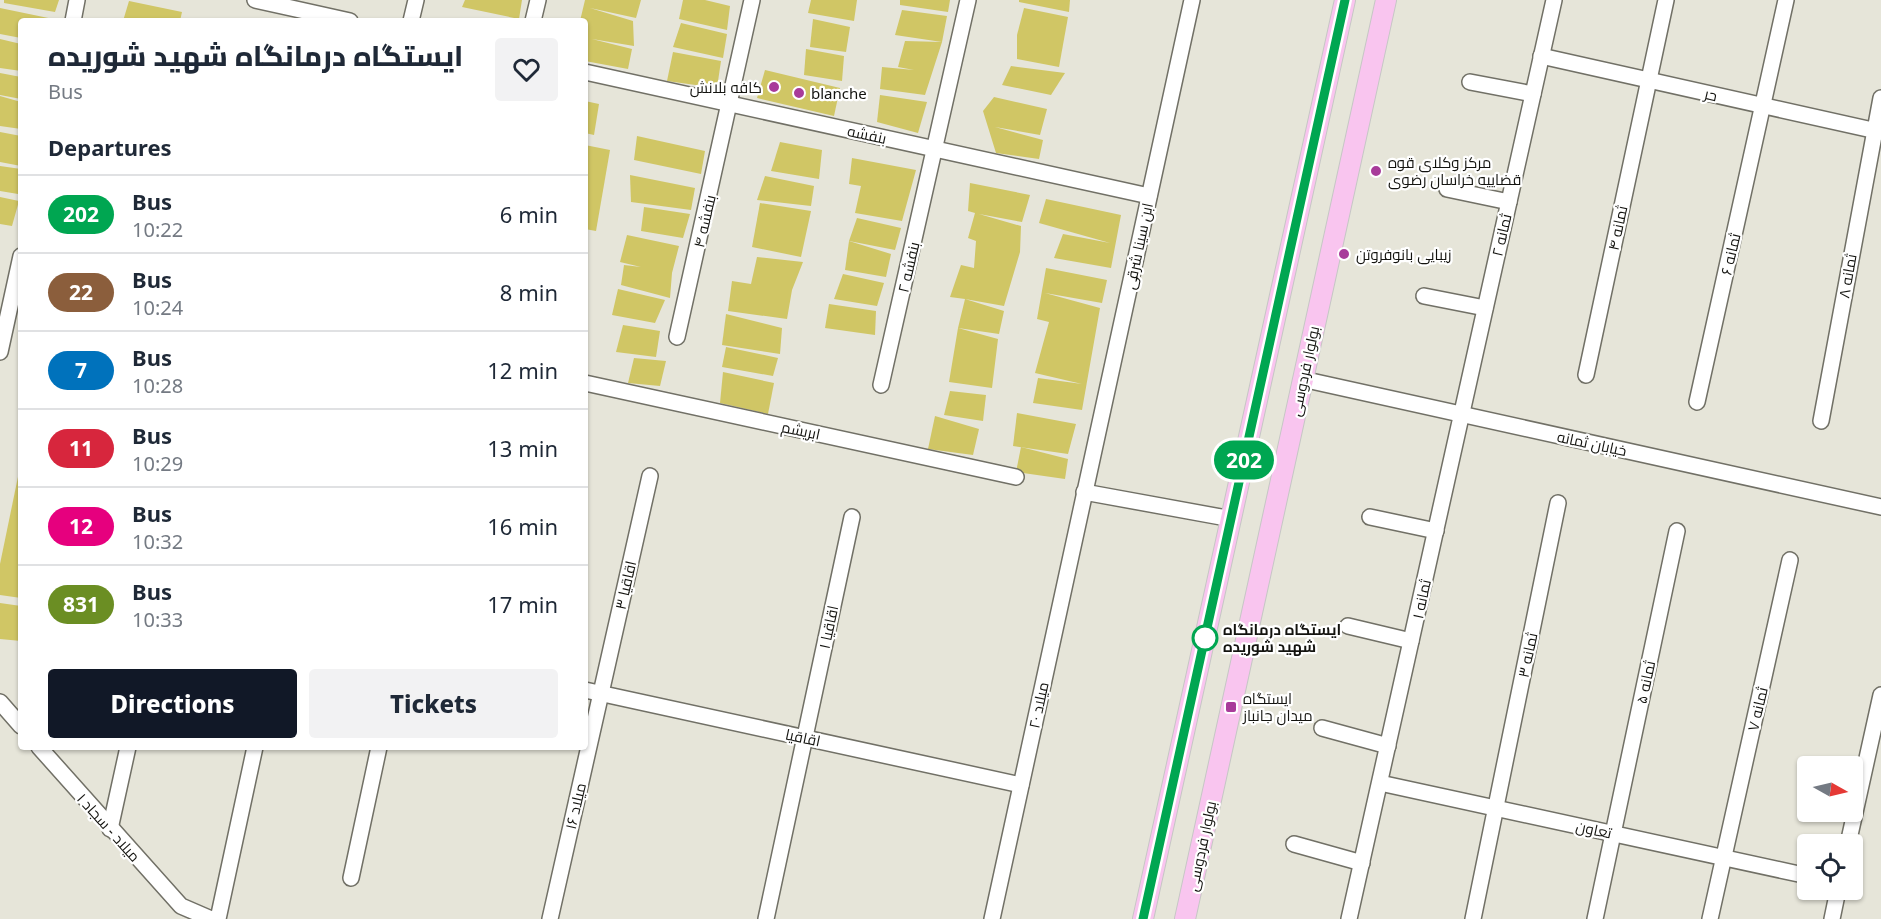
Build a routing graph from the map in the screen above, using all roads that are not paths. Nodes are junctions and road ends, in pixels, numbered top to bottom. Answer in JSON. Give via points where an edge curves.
{"nodes":[{"id":1,"x":77,"y":0,"type":"edge"},
{"id":2,"x":255,"y":0,"type":"edge"},
{"id":3,"x":416,"y":0,"type":"edge"},
{"id":4,"x":538,"y":0,"type":"edge"},
{"id":5,"x":752,"y":0,"type":"edge"},
{"id":6,"x":968,"y":0,"type":"edge"},
{"id":7,"x":1192,"y":0,"type":"edge"},
{"id":8,"x":1345,"y":0,"type":"edge"},
{"id":9,"x":1386,"y":0,"type":"edge"},
{"id":10,"x":1554,"y":0,"type":"edge"},
{"id":11,"x":1666,"y":0,"type":"edge"},
{"id":12,"x":1786,"y":0,"type":"edge"},
{"id":13,"x":289,"y":10,"type":"edge"},
{"id":14,"x":73,"y":18,"type":"edge"},
{"id":15,"x":333,"y":18,"type":"edge"},
{"id":16,"x":412,"y":18,"type":"edge"},
{"id":17,"x":534,"y":18,"type":"edge"},
{"id":18,"x":1541,"y":56,"type":"junction"},
{"id":19,"x":588,"y":73,"type":"edge"},
{"id":20,"x":1648,"y":80,"type":"junction"},
{"id":21,"x":1470,"y":82,"type":"dead end"},
{"id":22,"x":1533,"y":94,"type":"junction"},
{"id":23,"x":1881,"y":98,"type":"edge"},
{"id":24,"x":730,"y":104,"type":"junction"},
{"id":25,"x":1762,"y":105,"type":"junction"},
{"id":26,"x":1877,"y":131,"type":"edge"},
{"id":27,"x":935,"y":149,"type":"junction"},
{"id":28,"x":1447,"y":189,"type":"dead end"},
{"id":29,"x":1149,"y":196,"type":"junction"},
{"id":30,"x":1509,"y":202,"type":"junction"},
{"id":31,"x":18,"y":270,"type":"edge"},
{"id":32,"x":1424,"y":296,"type":"dead end"},
{"id":33,"x":1485,"y":308,"type":"junction"},
{"id":34,"x":677,"y":337,"type":"dead end"},
{"id":35,"x":0,"y":352,"type":"edge"},
{"id":36,"x":1586,"y":375,"type":"dead end"},
{"id":37,"x":1302,"y":379,"type":"junction"},
{"id":38,"x":588,"y":384,"type":"edge"},
{"id":39,"x":881,"y":385,"type":"dead end"},
{"id":40,"x":1697,"y":402,"type":"dead end"},
{"id":41,"x":1461,"y":414,"type":"junction"},
{"id":42,"x":1821,"y":421,"type":"dead end"},
{"id":43,"x":650,"y":476,"type":"dead end"},
{"id":44,"x":1016,"y":477,"type":"dead end"},
{"id":45,"x":1084,"y":492,"type":"junction"},
{"id":46,"x":1558,"y":503,"type":"dead end"},
{"id":47,"x":1881,"y":507,"type":"edge"},
{"id":48,"x":852,"y":517,"type":"dead end"},
{"id":49,"x":1370,"y":517,"type":"dead end"},
{"id":50,"x":1232,"y":519,"type":"junction"},
{"id":51,"x":1436,"y":531,"type":"junction"},
{"id":52,"x":1677,"y":531,"type":"dead end"},
{"id":53,"x":1790,"y":560,"type":"dead end"},
{"id":54,"x":1348,"y":626,"type":"dead end"},
{"id":55,"x":1411,"y":641,"type":"junction"},
{"id":56,"x":588,"y":691,"type":"edge"},
{"id":57,"x":601,"y":693,"type":"junction"},
{"id":58,"x":1881,"y":695,"type":"edge"},
{"id":59,"x":0,"y":702,"type":"edge"},
{"id":60,"x":18,"y":723,"type":"edge"},
{"id":61,"x":1322,"y":728,"type":"dead end"},
{"id":62,"x":805,"y":738,"type":"junction"},
{"id":63,"x":1388,"y":746,"type":"junction"},
{"id":64,"x":42,"y":750,"type":"edge"},
{"id":65,"x":127,"y":750,"type":"edge"},
{"id":66,"x":254,"y":750,"type":"edge"},
{"id":67,"x":378,"y":750,"type":"edge"},
{"id":68,"x":1380,"y":783,"type":"junction"},
{"id":69,"x":1021,"y":785,"type":"junction"},
{"id":70,"x":1496,"y":808,"type":"junction"},
{"id":71,"x":110,"y":829,"type":"junction"},
{"id":72,"x":1613,"y":833,"type":"junction"},
{"id":73,"x":1850,"y":834,"type":"edge"},
{"id":74,"x":1294,"y":844,"type":"dead end"},
{"id":75,"x":1723,"y":857,"type":"junction"},
{"id":76,"x":1362,"y":862,"type":"junction"},
{"id":77,"x":1797,"y":874,"type":"edge"},
{"id":78,"x":351,"y":878,"type":"dead end"},
{"id":79,"x":1836,"y":900,"type":"edge"},
{"id":80,"x":211,"y":919,"type":"edge"},
{"id":81,"x":218,"y":919,"type":"edge"},
{"id":82,"x":550,"y":919,"type":"edge"},
{"id":83,"x":766,"y":919,"type":"edge"},
{"id":84,"x":992,"y":919,"type":"edge"},
{"id":85,"x":1143,"y":919,"type":"edge"},
{"id":86,"x":1185,"y":919,"type":"edge"},
{"id":87,"x":1349,"y":919,"type":"edge"},
{"id":88,"x":1473,"y":919,"type":"edge"},
{"id":89,"x":1595,"y":919,"type":"edge"},
{"id":90,"x":1710,"y":919,"type":"edge"},
{"id":91,"x":1832,"y":919,"type":"edge"}],
"edges":[{"from":1,"to":14,"type":"street"},
{"from":2,"to":13,"type":"street"},
{"from":3,"to":16,"type":"street"},
{"from":4,"to":17,"type":"street"},
{"from":5,"to":24,"type":"street","name":"بنفشه ۴"},
{"from":6,"to":27,"type":"street","name":"بنفشه ۲"},
{"from":7,"to":29,"type":"street","name":"ابن سینا شرقی"},
{"from":8,"to":50,"type":"main road"},
{"from":9,"to":37,"type":"main road","name":"بولوار فردوسی"},
{"from":10,"to":18,"type":"street","name":"ثمانه ۲"},
{"from":11,"to":20,"type":"street","name":"ثمانه ۴"},
{"from":12,"to":25,"type":"street","name":"ثمانه ۶"},
{"from":13,"to":15,"type":"street"},
{"from":18,"to":20,"type":"street","name":"حر"},
{"from":18,"to":22,"type":"street","name":"ثمانه ۲"},
{"from":19,"to":24,"type":"street","name":"بنفشه"},
{"from":20,"to":25,"type":"street","name":"حر"},
{"from":20,"to":36,"type":"street","name":"ثمانه ۴"},
{"from":21,"to":22,"type":"street"},
{"from":22,"to":30,"type":"street","name":"ثمانه ۲"},
{"from":23,"to":26,"type":"street","name":"ثمانه ۸"},
{"from":24,"to":27,"type":"street","name":"بنفشه"},
{"from":24,"to":34,"type":"street","name":"بنفشه ۴"},
{"from":25,"to":26,"type":"street","name":"حر"},
{"from":25,"to":40,"type":"street","name":"ثمانه ۶"},
{"from":26,"to":42,"type":"street","name":"ثمانه ۸"},
{"from":27,"to":29,"type":"street","name":"بنفشه"},
{"from":27,"to":39,"type":"street","name":"بنفشه ۲"},
{"from":28,"to":30,"type":"street"},
{"from":29,"to":45,"type":"street","name":"ابن سینا شرقی"},
{"from":30,"to":33,"type":"street","name":"ثمانه ۲"},
{"from":31,"to":35,"type":"street"},
{"from":32,"to":33,"type":"street"},
{"from":33,"to":41,"type":"street","name":"ثمانه ۲"},
{"from":37,"to":41,"type":"street","name":"خیابان ثمانه"},
{"from":37,"to":86,"type":"main road","name":"بولوار فردوسی"},
{"from":38,"to":44,"type":"street","name":"ابریشم"},
{"from":41,"to":47,"type":"street","name":"خیابان ثمانه"},
{"from":41,"to":51,"type":"street","name":"ثمانه ۱"},
{"from":43,"to":57,"type":"street","name":"اقاقیا ۳"},
{"from":45,"to":50,"type":"street"},
{"from":45,"to":69,"type":"street","name":"میلاد ۲۰"},
{"from":46,"to":70,"type":"street","name":"ثمانه ۳"},
{"from":48,"to":62,"type":"street","name":"اقاقیا ۱"},
{"from":49,"to":51,"type":"street"},
{"from":50,"to":85,"type":"main road"},
{"from":51,"to":55,"type":"street","name":"ثمانه ۱"},
{"from":52,"to":72,"type":"street","name":"ثمانه ۵"},
{"from":53,"to":75,"type":"street","name":"ثمانه ۷"},
{"from":54,"to":55,"type":"street"},
{"from":55,"to":63,"type":"street","name":"ثمانه ۱"},
{"from":56,"to":57,"type":"street","name":"اقاقیا"},
{"from":57,"to":62,"type":"street","name":"اقاقیا"},
{"from":57,"to":82,"type":"street","name":"میلاد ۱۶"},
{"from":58,"to":73,"type":"street"},
{"from":59,"to":60,"type":"street"},
{"from":61,"to":63,"type":"street"},
{"from":62,"to":69,"type":"street","name":"اقاقیا"},
{"from":62,"to":83,"type":"street","name":"اقاقیا ۱"},
{"from":63,"to":68,"type":"street","name":"ثمانه ۱"},
{"from":64,"to":71,"type":"street","name":"میلاد - سجاد ۱"},
{"from":65,"to":71,"type":"street"},
{"from":66,"to":81,"type":"street"},
{"from":67,"to":78,"type":"street"},
{"from":68,"to":70,"type":"street","name":"تعاون"},
{"from":68,"to":76,"type":"street","name":"ثمانه ۱"},
{"from":69,"to":84,"type":"street","name":"میلاد ۲۰"},
{"from":70,"to":72,"type":"street","name":"تعاون"},
{"from":70,"to":88,"type":"street","name":"ثمانه ۳"},
{"from":71,"to":80,"type":"street","name":"میلاد - سجاد ۱","via":[[181,906]]},
{"from":72,"to":75,"type":"street","name":"تعاون"},
{"from":72,"to":89,"type":"street","name":"ثمانه ۵"},
{"from":74,"to":76,"type":"street"},
{"from":75,"to":77,"type":"street","name":"تعاون"},
{"from":75,"to":90,"type":"street","name":"ثمانه ۷"},
{"from":76,"to":87,"type":"street","name":"ثمانه ۱"},
{"from":79,"to":91,"type":"street"}]}
